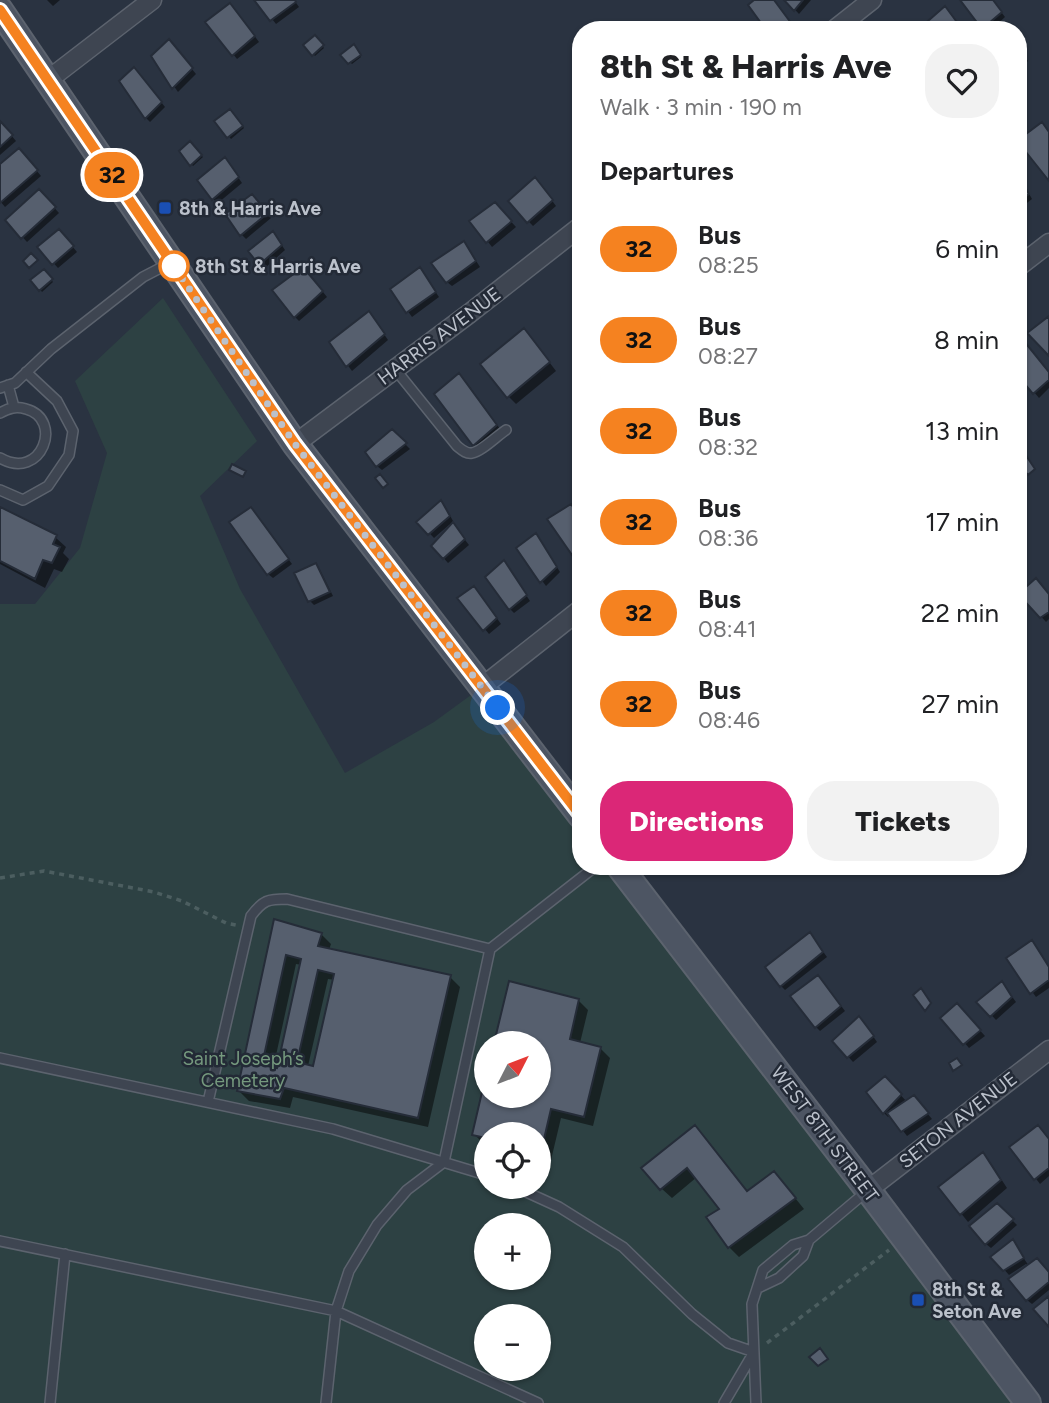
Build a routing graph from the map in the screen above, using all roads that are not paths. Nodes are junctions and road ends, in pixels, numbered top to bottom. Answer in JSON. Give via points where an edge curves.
{"nodes":[{"id":1,"x":152,"y":0,"type":"edge"},
{"id":2,"x":872,"y":0,"type":"edge"},
{"id":3,"x":0,"y":10,"type":"edge"},
{"id":4,"x":845,"y":21,"type":"edge"},
{"id":5,"x":48,"y":80,"type":"junction"},
{"id":6,"x":572,"y":233,"type":"edge"},
{"id":7,"x":1049,"y":243,"type":"edge"},
{"id":8,"x":1027,"y":260,"type":"edge"},
{"id":9,"x":171,"y":262,"type":"junction"},
{"id":10,"x":395,"y":369,"type":"junction"},
{"id":11,"x":26,"y":372,"type":"junction"},
{"id":12,"x":4,"y":387,"type":"edge"},
{"id":13,"x":15,"y":407,"type":"junction"},
{"id":14,"x":0,"y":413,"type":"edge"},
{"id":15,"x":506,"y":430,"type":"dead end"},
{"id":16,"x":295,"y":444,"type":"junction"},
{"id":17,"x":0,"y":458,"type":"edge"},
{"id":18,"x":0,"y":490,"type":"edge"},
{"id":19,"x":572,"y":616,"type":"edge"},
{"id":20,"x":482,"y":687,"type":"junction"},
{"id":21,"x":572,"y":804,"type":"edge"},
{"id":22,"x":585,"y":875,"type":"edge"},
{"id":23,"x":627,"y":875,"type":"edge"},
{"id":24,"x":490,"y":949,"type":"junction"},
{"id":25,"x":1049,"y":1050,"type":"edge"},
{"id":26,"x":0,"y":1058,"type":"edge"},
{"id":27,"x":208,"y":1102,"type":"junction"},
{"id":28,"x":444,"y":1161,"type":"junction"},
{"id":29,"x":474,"y":1171,"type":"edge"},
{"id":30,"x":868,"y":1190,"type":"junction"},
{"id":31,"x":541,"y":1199,"type":"edge"},
{"id":32,"x":809,"y":1240,"type":"junction"},
{"id":33,"x":0,"y":1241,"type":"edge"},
{"id":34,"x":65,"y":1254,"type":"junction"},
{"id":35,"x":758,"y":1288,"type":"junction"},
{"id":36,"x":336,"y":1311,"type":"junction"},
{"id":37,"x":754,"y":1352,"type":"junction"},
{"id":38,"x":50,"y":1403,"type":"edge"},
{"id":39,"x":326,"y":1403,"type":"edge"},
{"id":40,"x":538,"y":1403,"type":"edge"},
{"id":41,"x":724,"y":1403,"type":"edge"},
{"id":42,"x":756,"y":1403,"type":"edge"},
{"id":43,"x":1028,"y":1403,"type":"edge"}],
"edges":[{"from":1,"to":5,"type":"street"},
{"from":2,"to":4,"type":"street"},
{"from":3,"to":5,"type":"street"},
{"from":5,"to":9,"type":"street"},
{"from":6,"to":10,"type":"street","name":"HARRIS AVENUE"},
{"from":7,"to":8,"type":"street"},
{"from":9,"to":11,"type":"lane","via":[[143,276]]},
{"from":9,"to":16,"type":"street"},
{"from":10,"to":15,"type":"lane","via":[[464,452],[476,453]]},
{"from":10,"to":16,"type":"street","name":"HARRIS AVENUE"},
{"from":11,"to":12,"type":"lane"},
{"from":11,"to":18,"type":"lane","via":[[57,401],[73,431],[69,455],[48,486],[23,500]]},
{"from":12,"to":13,"type":"lane"},
{"from":13,"to":14,"type":"lane"},
{"from":13,"to":17,"type":"lane","via":[[31,410],[43,423],[43,448],[24,463]]},
{"from":16,"to":20,"type":"street"},
{"from":19,"to":20,"type":"street"},
{"from":20,"to":21,"type":"street"},
{"from":22,"to":24,"type":"lane"},
{"from":23,"to":30,"type":"street","name":"WEST 8TH STREET"},
{"from":24,"to":27,"type":"lane","via":[[287,899],[271,899],[251,916]]},
{"from":24,"to":28,"type":"lane"},
{"from":25,"to":30,"type":"street","name":"SETON AVENUE"},
{"from":26,"to":27,"type":"lane"},
{"from":27,"to":28,"type":"lane","via":[[333,1129]]},
{"from":28,"to":29,"type":"lane"},
{"from":28,"to":36,"type":"lane","via":[[407,1191],[377,1225],[349,1272]]},
{"from":30,"to":32,"type":"lane"},
{"from":30,"to":43,"type":"street","name":"WEST 8TH STREET"},
{"from":31,"to":37,"type":"lane","via":[[623,1247],[728,1343]]},
{"from":32,"to":35,"type":"lane","via":[[803,1256],[779,1278]]},
{"from":32,"to":35,"type":"lane","via":[[793,1245],[763,1270]]},
{"from":33,"to":34,"type":"lane"},
{"from":34,"to":36,"type":"lane"},
{"from":34,"to":38,"type":"lane"},
{"from":35,"to":37,"type":"lane","via":[[752,1304]]},
{"from":36,"to":39,"type":"lane"},
{"from":36,"to":40,"type":"lane"},
{"from":37,"to":41,"type":"lane"},
{"from":37,"to":42,"type":"lane"}]}
